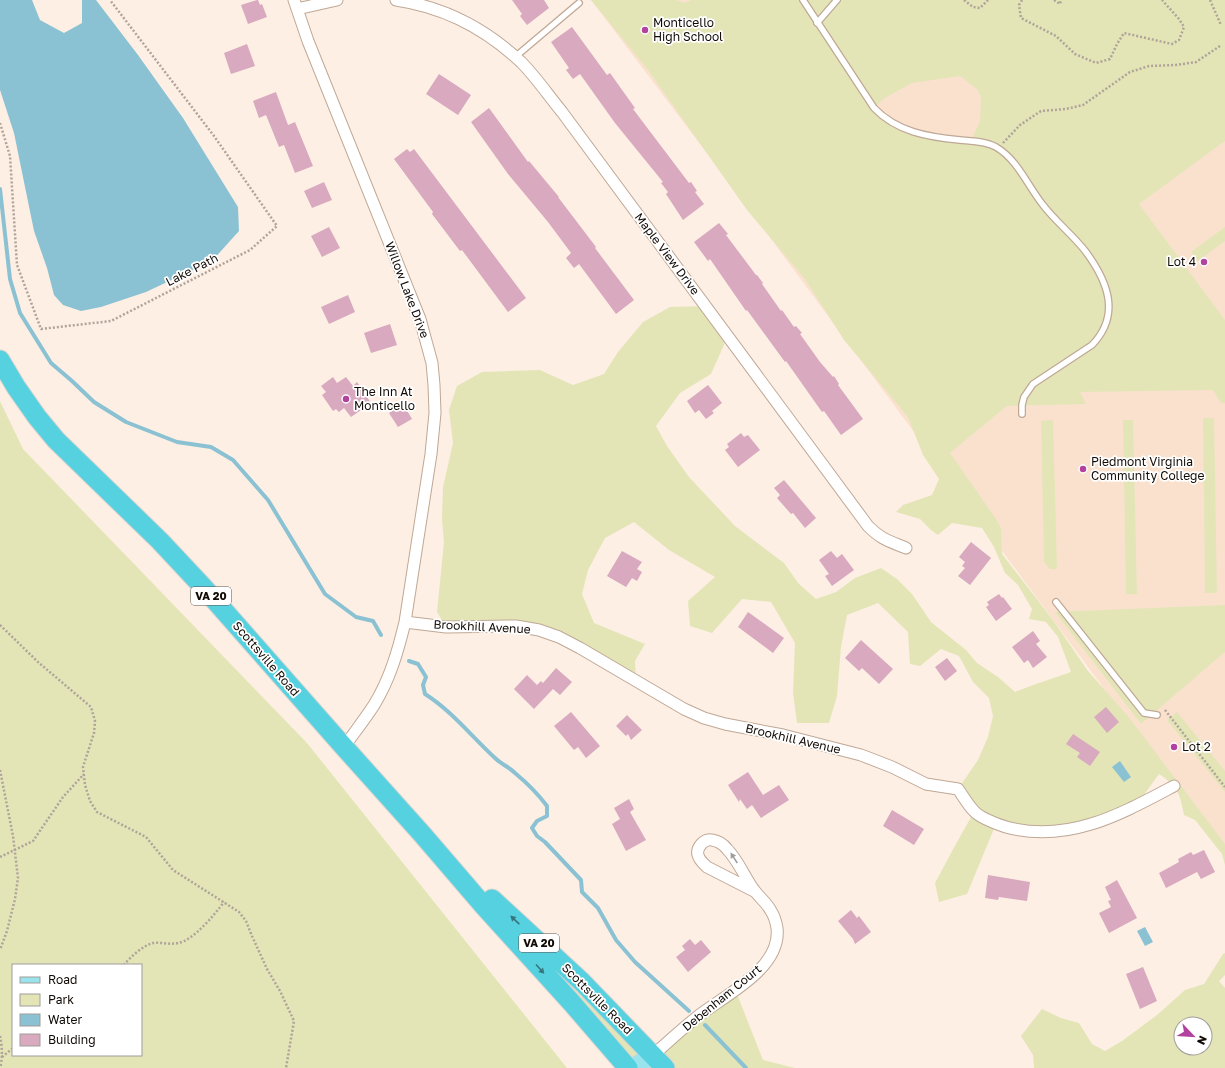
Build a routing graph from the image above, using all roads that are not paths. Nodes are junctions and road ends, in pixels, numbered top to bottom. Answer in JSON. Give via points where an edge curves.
{"nodes":[{"id":1,"x":337,"y":0,"type":"edge"},
{"id":2,"x":396,"y":0,"type":"edge"},
{"id":3,"x":803,"y":0,"type":"edge"},
{"id":4,"x":837,"y":0,"type":"edge"},
{"id":5,"x":579,"y":3,"type":"dead end"},
{"id":6,"x":295,"y":5,"type":"edge"},
{"id":7,"x":817,"y":23,"type":"junction"},
{"id":8,"x":515,"y":57,"type":"junction"},
{"id":9,"x":0,"y":360,"type":"edge"},
{"id":10,"x":1022,"y":414,"type":"dead end"},
{"id":11,"x":906,"y":548,"type":"dead end"},
{"id":12,"x":1056,"y":602,"type":"dead end"},
{"id":13,"x":405,"y":622,"type":"junction"},
{"id":14,"x":1157,"y":715,"type":"dead end"},
{"id":15,"x":344,"y":747,"type":"junction"},
{"id":16,"x":1174,"y":786,"type":"dead end"},
{"id":17,"x":422,"y":834,"type":"junction"},
{"id":18,"x":754,"y":891,"type":"junction"},
{"id":19,"x":659,"y":1061,"type":"edge"},
{"id":20,"x":628,"y":1068,"type":"edge"},
{"id":21,"x":632,"y":1068,"type":"edge"}],
"edges":[{"from":1,"to":6,"type":"street"},
{"from":2,"to":8,"type":"street","name":"Maple View Drive","via":[[431,7],[455,16],[498,42]]},
{"from":3,"to":7,"type":"lane"},
{"from":4,"to":7,"type":"lane"},
{"from":5,"to":8,"type":"lane"},
{"from":6,"to":13,"type":"street","name":"Willow Lake Drive","via":[[419,315],[432,363],[435,413]]},
{"from":7,"to":10,"type":"lane","via":[[874,108],[892,123],[933,137],[995,146],[1008,155],[1037,198],[1085,251],[1104,283],[1109,314],[1100,337],[1033,384],[1024,397]]},
{"from":8,"to":11,"type":"street","name":"Maple View Drive","via":[[562,112],[868,526],[878,536]]},
{"from":9,"to":15,"type":"highway","name":"Scottsville Road","number":"VA 20","via":[[16,387],[56,440],[160,541]]},
{"from":12,"to":14,"type":"lane","via":[[1144,713]]},
{"from":13,"to":15,"type":"street","name":"Willow Lake Drive","via":[[399,648],[384,687]]},
{"from":13,"to":16,"type":"street","name":"Brookhill Avenue","via":[[446,627],[516,626],[539,630],[580,648],[704,718],[861,755],[926,784],[958,789],[974,812],[996,824],[1017,830],[1051,833],[1072,830],[1136,806]]},
{"from":15,"to":17,"type":"highway","name":"Scottsville Road","number":"VA 20"},
{"from":19,"to":17,"type":"highway","name":"Scottsville Road","number":"VA 20","one_way":true,"via":[[582,982]]},
{"from":17,"to":20,"type":"highway","name":"Scottsville Road","number":"VA 20","one_way":true},
{"from":18,"to":18,"type":"street","name":"Debenham Court","one_way":true,"via":[[728,850],[712,840],[702,843],[698,854],[701,862]]},
{"from":18,"to":19,"type":"street","name":"Debenham Court","via":[[771,910],[775,920],[777,939],[769,959],[761,969],[736,989],[697,1016]]},
{"from":19,"to":21,"type":"main road"}]}
